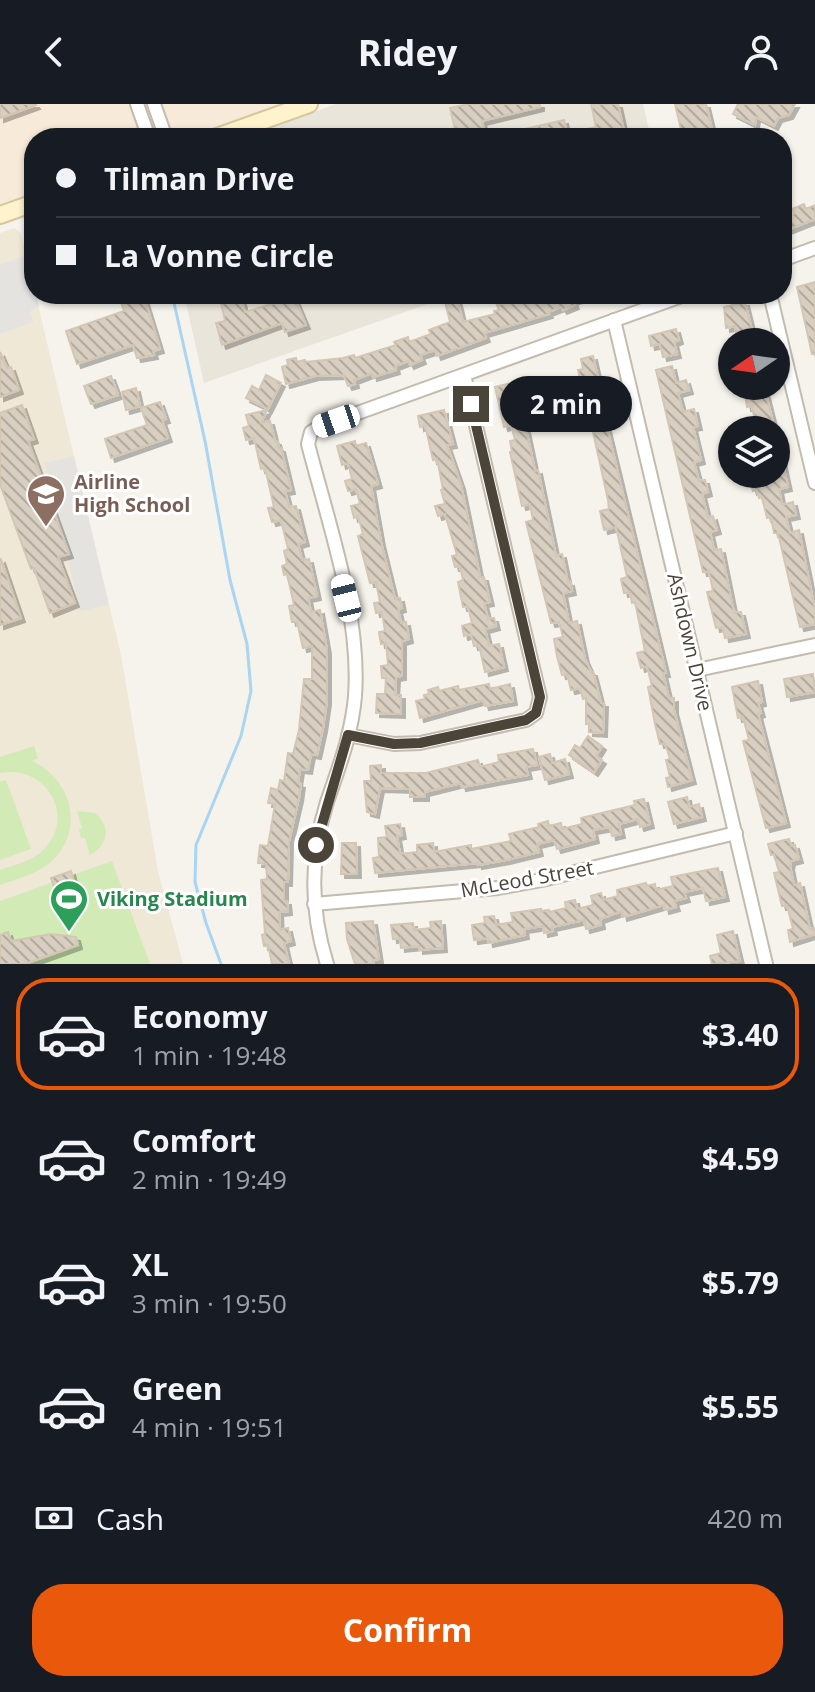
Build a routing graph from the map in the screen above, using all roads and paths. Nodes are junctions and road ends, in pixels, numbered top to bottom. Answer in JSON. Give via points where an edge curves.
{"nodes":[{"id":1,"x":137,"y":104,"type":"edge"},
{"id":2,"x":154,"y":104,"type":"edge"},
{"id":3,"x":309,"y":104,"type":"edge"},
{"id":4,"x":145,"y":128,"type":"edge"},
{"id":5,"x":162,"y":128,"type":"edge"},
{"id":6,"x":242,"y":128,"type":"edge"},
{"id":7,"x":24,"y":207,"type":"edge"},
{"id":8,"x":0,"y":215,"type":"edge"},
{"id":9,"x":815,"y":248,"type":"edge"},
{"id":10,"x":792,"y":256,"type":"edge"},
{"id":11,"x":659,"y":304,"type":"edge"},
{"id":12,"x":772,"y":304,"type":"edge"},
{"id":13,"x":614,"y":320,"type":"junction"},
{"id":14,"x":464,"y":375,"type":"junction"},
{"id":15,"x":815,"y":483,"type":"edge"},
{"id":16,"x":815,"y":645,"type":"edge"},
{"id":17,"x":697,"y":670,"type":"junction"},
{"id":18,"x":348,"y":735,"type":"junction"},
{"id":19,"x":736,"y":833,"type":"junction"},
{"id":20,"x":314,"y":904,"type":"junction"},
{"id":21,"x":327,"y":964,"type":"edge"},
{"id":22,"x":766,"y":964,"type":"edge"}],
"edges":[{"from":1,"to":4,"type":"street"},
{"from":2,"to":5,"type":"street"},
{"from":3,"to":6,"type":"main road"},
{"from":7,"to":8,"type":"main road"},
{"from":9,"to":10,"type":"street"},
{"from":11,"to":13,"type":"street"},
{"from":12,"to":15,"type":"street"},
{"from":13,"to":14,"type":"street"},
{"from":13,"to":17,"type":"street","name":"Ashdown Drive"},
{"from":14,"to":18,"type":"street","via":[[311,432],[308,444],[354,641]]},
{"from":14,"to":18,"type":"street","via":[[540,697],[538,708],[526,720],[420,743]]},
{"from":16,"to":17,"type":"street"},
{"from":17,"to":19,"type":"street","name":"Ashdown Drive"},
{"from":18,"to":20,"type":"street","via":[[316,845]]},
{"from":19,"to":20,"type":"street","name":"McLeod Street","via":[[498,888]]},
{"from":19,"to":22,"type":"street","name":"Ashdown Drive"},
{"from":20,"to":21,"type":"street"}]}
